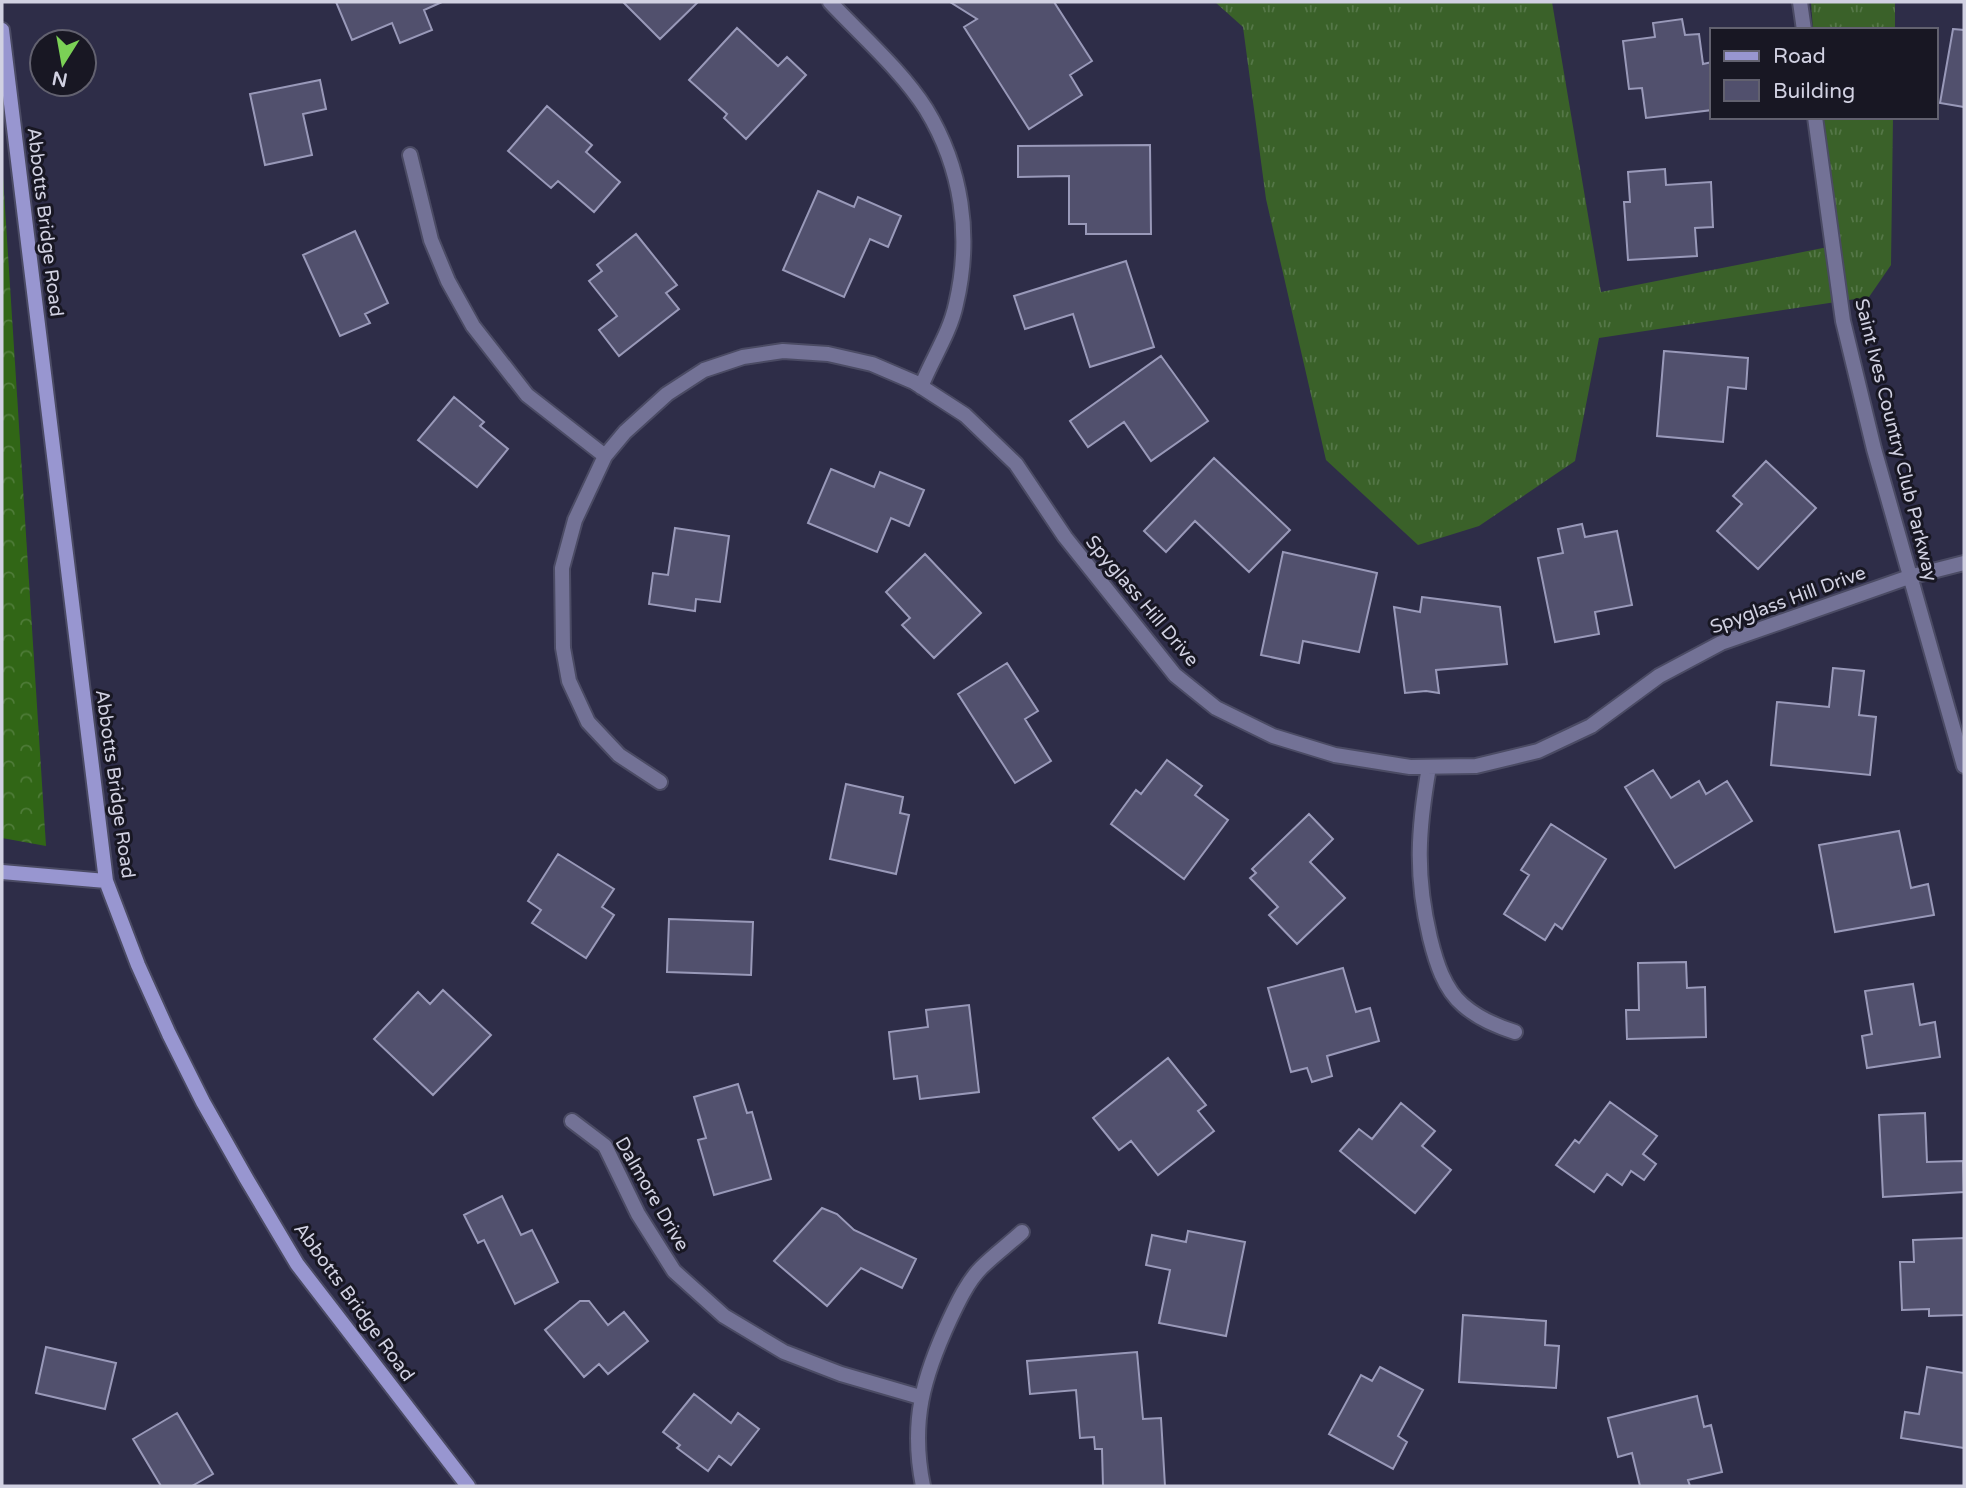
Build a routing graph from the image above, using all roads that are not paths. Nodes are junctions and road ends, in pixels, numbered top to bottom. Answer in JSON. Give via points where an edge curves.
{"nodes":[{"id":1,"x":830,"y":2,"type":"edge"},
{"id":2,"x":1800,"y":2,"type":"edge"},
{"id":3,"x":1804,"y":28,"type":"edge"},
{"id":4,"x":2,"y":30,"type":"edge"},
{"id":5,"x":1815,"y":119,"type":"edge"},
{"id":6,"x":410,"y":155,"type":"dead end"},
{"id":7,"x":921,"y":387,"type":"junction"},
{"id":8,"x":605,"y":456,"type":"junction"},
{"id":9,"x":1964,"y":563,"type":"edge"},
{"id":10,"x":1909,"y":577,"type":"junction"},
{"id":11,"x":1964,"y":766,"type":"edge"},
{"id":12,"x":1429,"y":767,"type":"junction"},
{"id":13,"x":660,"y":782,"type":"dead end"},
{"id":14,"x":2,"y":872,"type":"edge"},
{"id":15,"x":107,"y":881,"type":"junction"},
{"id":16,"x":1515,"y":1032,"type":"dead end"},
{"id":17,"x":572,"y":1121,"type":"dead end"},
{"id":18,"x":1022,"y":1233,"type":"dead end"},
{"id":19,"x":920,"y":1396,"type":"junction"},
{"id":20,"x":468,"y":1486,"type":"edge"},
{"id":21,"x":923,"y":1486,"type":"edge"}],
"edges":[{"from":1,"to":7,"type":"street","via":[[926,109],[954,169],[962,201],[965,239],[956,304]]},
{"from":2,"to":3,"type":"street"},
{"from":4,"to":15,"type":"main road","name":"Abbotts Bridge Road"},
{"from":5,"to":10,"type":"street","name":"Saint Ives Country Club Parkway","via":[[1843,321]]},
{"from":6,"to":8,"type":"street","via":[[430,240],[473,326],[527,395]]},
{"from":7,"to":8,"type":"street","name":"Spyglass Hill Drive","via":[[872,364],[828,354],[783,351],[743,357],[704,370],[667,394]]},
{"from":7,"to":12,"type":"street","name":"Spyglass Hill Drive","via":[[965,415],[1016,464],[1140,634],[1175,675],[1216,708],[1273,736],[1335,755]]},
{"from":8,"to":13,"type":"street","name":"Spyglass Hill Drive","via":[[575,520],[562,568],[563,648],[569,681],[588,722],[619,755]]},
{"from":9,"to":10,"type":"street","name":"Spyglass Hill Drive"},
{"from":10,"to":11,"type":"street","name":"Saint Ives Country Club Parkway"},
{"from":10,"to":12,"type":"street","name":"Spyglass Hill Drive","via":[[1721,643],[1659,676],[1591,726],[1538,751],[1476,766]]},
{"from":12,"to":16,"type":"street","via":[[1418,862],[1422,905],[1434,953],[1461,1004],[1486,1022]]},
{"from":14,"to":15,"type":"main road"},
{"from":15,"to":20,"type":"main road","name":"Abbotts Bridge Road","via":[[138,965],[175,1045],[291,1253]]},
{"from":17,"to":19,"type":"street","name":"Dalmore Drive","via":[[605,1146],[674,1271],[724,1316],[784,1352]]},
{"from":18,"to":19,"type":"street","via":[[979,1270],[967,1289],[934,1353]]},
{"from":19,"to":21,"type":"street","via":[[916,1429]]}]}
